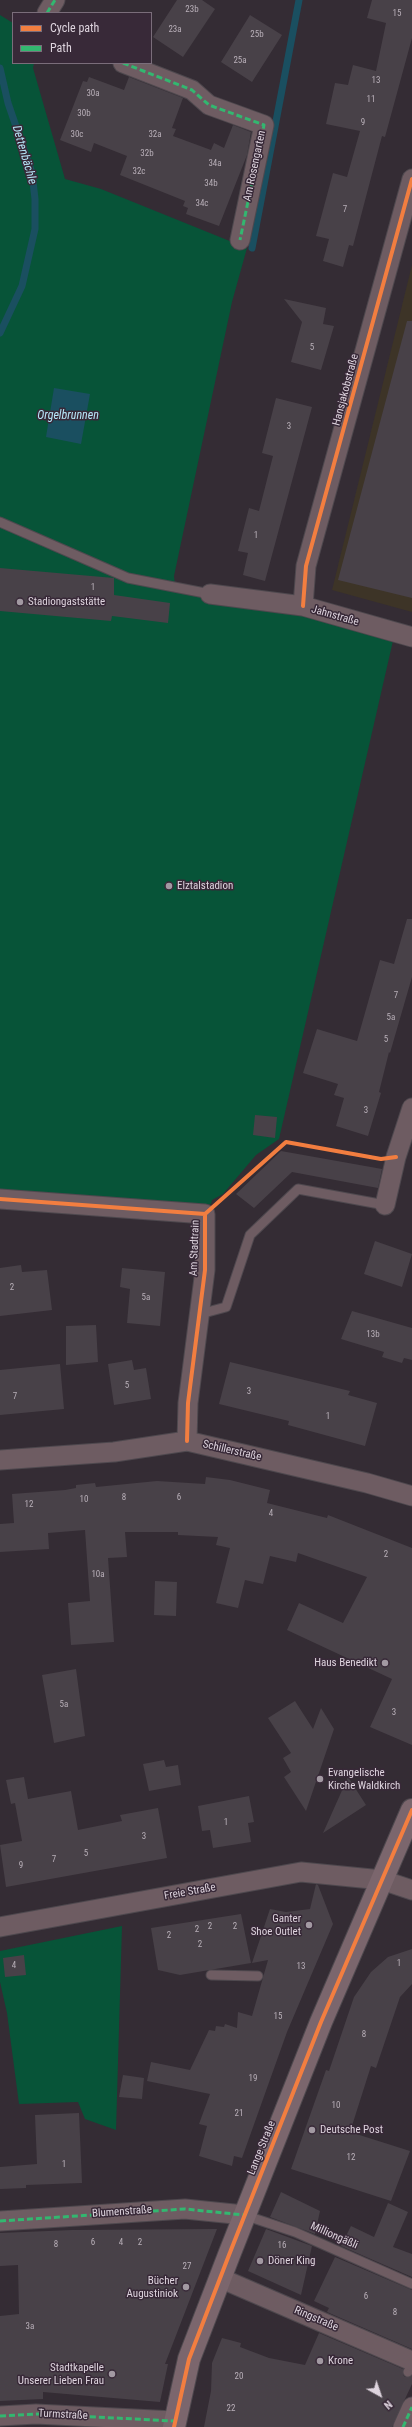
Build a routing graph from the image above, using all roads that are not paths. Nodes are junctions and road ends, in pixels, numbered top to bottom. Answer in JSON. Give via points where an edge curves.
{"nodes":[{"id":1,"x":55,"y":0,"type":"edge"},
{"id":2,"x":48,"y":12,"type":"edge"},
{"id":3,"x":127,"y":64,"type":"edge"},
{"id":4,"x":412,"y":179,"type":"edge"},
{"id":5,"x":240,"y":240,"type":"dead end"},
{"id":6,"x":0,"y":522,"type":"edge"},
{"id":7,"x":210,"y":594,"type":"joint"},
{"id":8,"x":303,"y":606,"type":"junction"},
{"id":9,"x":412,"y":637,"type":"edge"},
{"id":10,"x":412,"y":1108,"type":"edge"},
{"id":11,"x":0,"y":1199,"type":"edge"},
{"id":12,"x":385,"y":1205,"type":"joint"},
{"id":13,"x":200,"y":1314,"type":"junction"},
{"id":14,"x":187,"y":1440,"type":"junction"},
{"id":15,"x":0,"y":1460,"type":"edge"},
{"id":16,"x":412,"y":1496,"type":"edge"},
{"id":17,"x":412,"y":1810,"type":"edge"},
{"id":18,"x":382,"y":1880,"type":"junction"},
{"id":19,"x":412,"y":1890,"type":"edge"},
{"id":20,"x":0,"y":1927,"type":"edge"},
{"id":21,"x":211,"y":1975,"type":"dead end"},
{"id":22,"x":258,"y":1976,"type":"dead end"},
{"id":23,"x":244,"y":2215,"type":"junction"},
{"id":24,"x":0,"y":2221,"type":"edge"},
{"id":25,"x":220,"y":2278,"type":"junction"},
{"id":26,"x":412,"y":2284,"type":"edge"},
{"id":27,"x":411,"y":2366,"type":"edge"},
{"id":28,"x":412,"y":2407,"type":"edge"},
{"id":29,"x":0,"y":2416,"type":"edge"},
{"id":30,"x":174,"y":2424,"type":"edge"},
{"id":31,"x":403,"y":2427,"type":"edge"}],
"edges":[{"from":1,"to":2,"type":"street"},
{"from":3,"to":5,"type":"street","name":"Am Rosengarten","via":[[192,90],[209,105],[264,125]]},
{"from":4,"to":8,"type":"street","name":"Hansjakobstraße","via":[[306,566]]},
{"from":6,"to":7,"type":"lane","via":[[128,578]]},
{"from":7,"to":8,"type":"street","name":"Jahnstraße"},
{"from":8,"to":9,"type":"street","name":"Jahnstraße"},
{"from":10,"to":12,"type":"street","via":[[396,1157]]},
{"from":11,"to":13,"type":"street","name":"Am Stadtrain","via":[[205,1214],[206,1248]]},
{"from":12,"to":13,"type":"lane","via":[[298,1189],[250,1235],[226,1307]]},
{"from":13,"to":14,"type":"street","name":"Am Stadtrain","via":[[188,1403]]},
{"from":14,"to":15,"type":"street","name":"Schillerstraße","via":[[114,1452]]},
{"from":14,"to":16,"type":"street","name":"Schillerstraße"},
{"from":17,"to":18,"type":"street","name":"Lange Straße"},
{"from":18,"to":19,"type":"street","name":"Freie Straße"},
{"from":18,"to":20,"type":"street","name":"Freie Straße","via":[[301,1872]]},
{"from":18,"to":23,"type":"street","name":"Lange Straße","via":[[321,2022]]},
{"from":21,"to":22,"type":"lane"},
{"from":23,"to":24,"type":"street","name":"Blumenstraße","via":[[184,2209]]},
{"from":23,"to":25,"type":"street","name":"Lange Straße"},
{"from":23,"to":26,"type":"lane","name":"Milliongäßli","via":[[295,2232]]},
{"from":25,"to":27,"type":"street","name":"Ringstraße"},
{"from":25,"to":30,"type":"street","name":"Lange Straße","via":[[189,2359]]},
{"from":28,"to":31,"type":"street"},
{"from":29,"to":30,"type":"street","name":"Turmstraße","via":[[36,2414]]}]}
